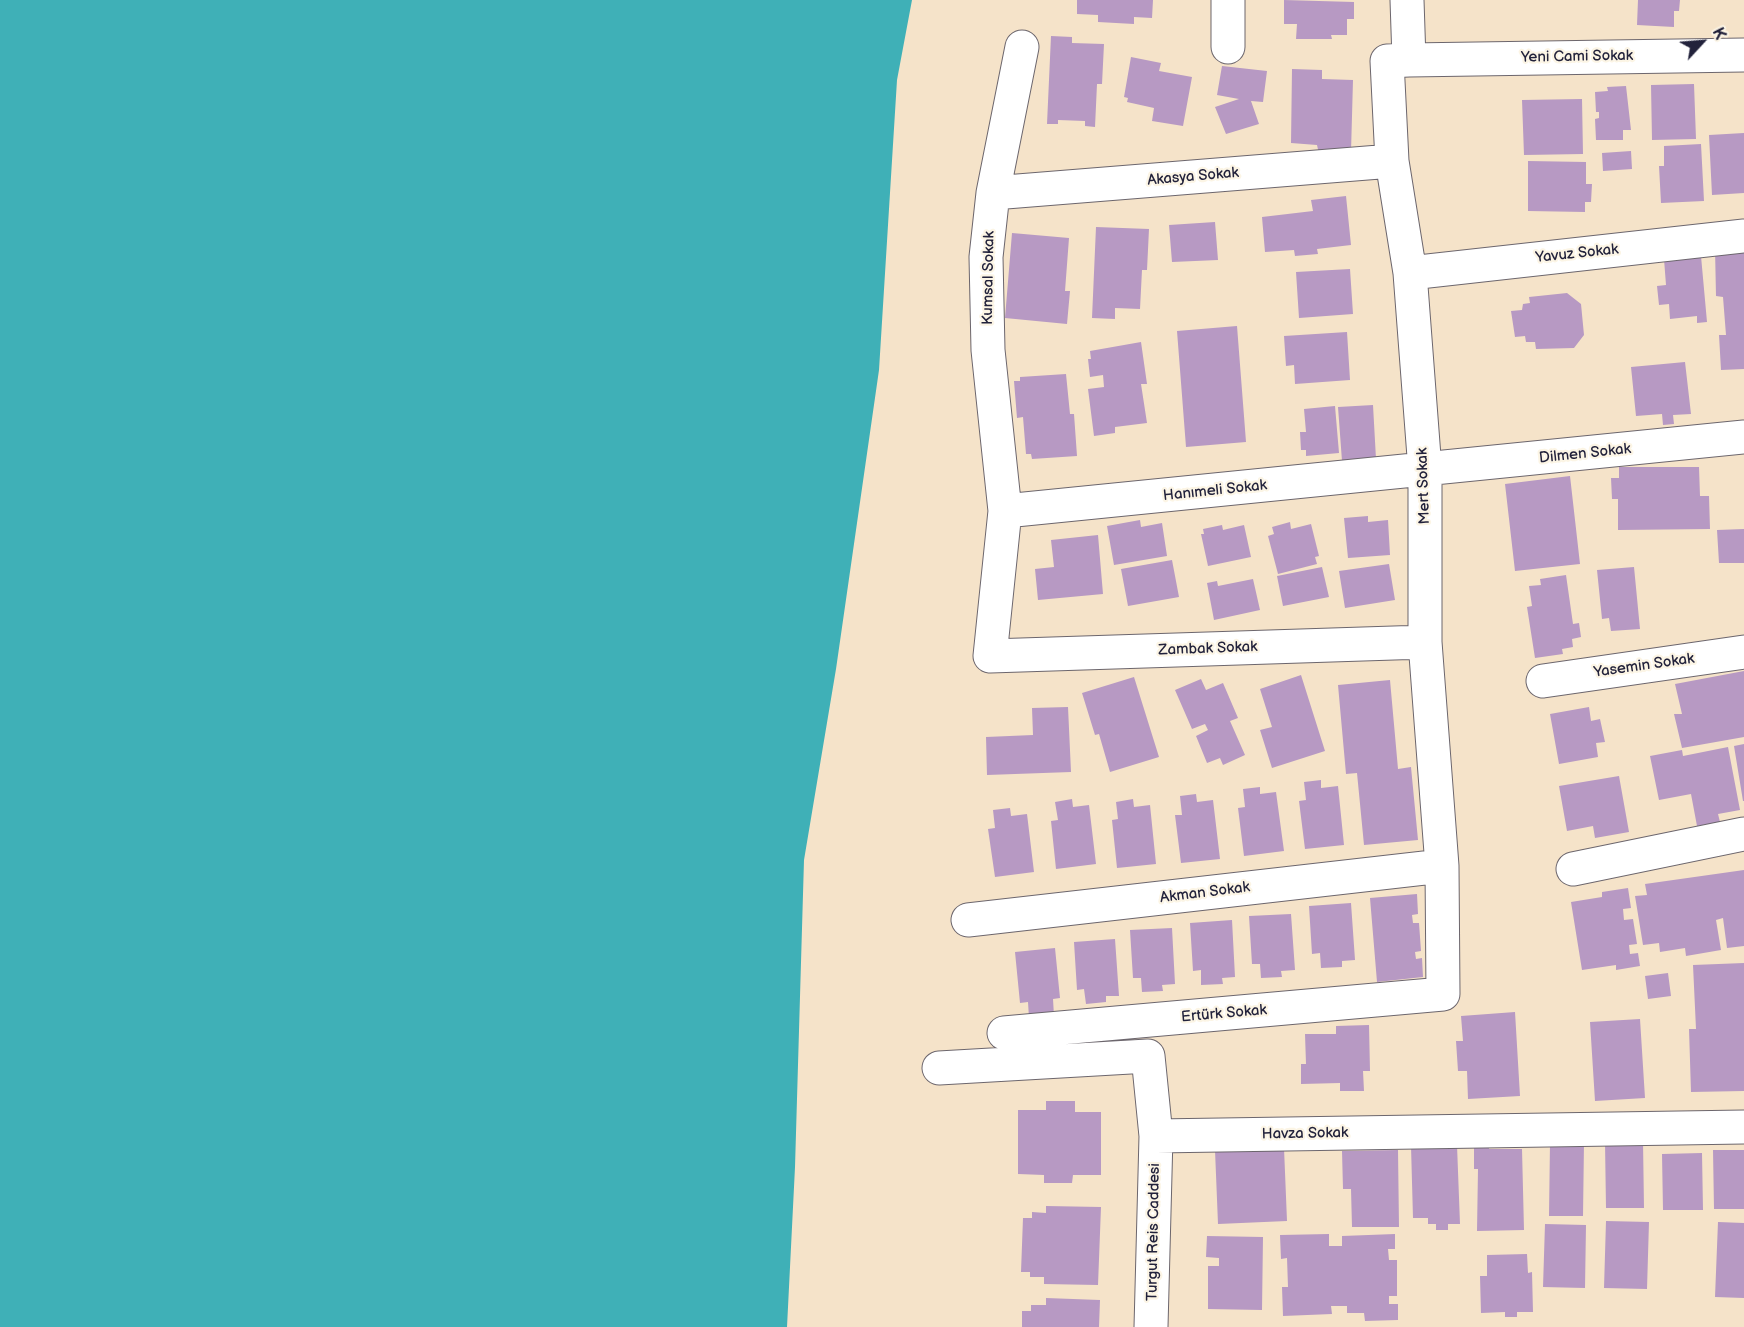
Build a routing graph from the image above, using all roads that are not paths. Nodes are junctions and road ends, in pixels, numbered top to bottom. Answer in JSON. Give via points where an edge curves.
{"nodes":[{"id":1,"x":1228,"y":0,"type":"edge"},
{"id":2,"x":1407,"y":0,"type":"edge"},
{"id":3,"x":1022,"y":47,"type":"dead end"},
{"id":4,"x":1228,"y":47,"type":"dead end"},
{"id":5,"x":1744,"y":55,"type":"edge"},
{"id":6,"x":1409,"y":60,"type":"junction"},
{"id":7,"x":1392,"y":160,"type":"junction"},
{"id":8,"x":993,"y":193,"type":"junction"},
{"id":9,"x":1744,"y":236,"type":"edge"},
{"id":10,"x":1410,"y":273,"type":"junction"},
{"id":11,"x":1744,"y":437,"type":"edge"},
{"id":12,"x":1425,"y":470,"type":"junction"},
{"id":13,"x":1005,"y":511,"type":"junction"},
{"id":14,"x":1425,"y":642,"type":"junction"},
{"id":15,"x":1744,"y":652,"type":"edge"},
{"id":16,"x":990,"y":656,"type":"joint"},
{"id":17,"x":1544,"y":681,"type":"dead end"},
{"id":18,"x":1744,"y":834,"type":"edge"},
{"id":19,"x":1442,"y":866,"type":"junction"},
{"id":20,"x":1573,"y":869,"type":"dead end"},
{"id":21,"x":968,"y":920,"type":"dead end"},
{"id":22,"x":1443,"y":994,"type":"joint"},
{"id":23,"x":1004,"y":1033,"type":"dead end"},
{"id":24,"x":939,"y":1068,"type":"dead end"},
{"id":25,"x":1744,"y":1127,"type":"edge"},
{"id":26,"x":1156,"y":1136,"type":"junction"},
{"id":27,"x":1151,"y":1327,"type":"edge"}],
"edges":[{"from":1,"to":4,"type":"street"},
{"from":2,"to":6,"type":"street"},
{"from":3,"to":8,"type":"street","name":"Kumsal Sokak"},
{"from":5,"to":6,"type":"street","name":"Yeni Cami Sokak"},
{"from":6,"to":7,"type":"street","name":"Mert Sokak","via":[[1387,61]]},
{"from":7,"to":8,"type":"street","name":"Akasya Sokak"},
{"from":7,"to":10,"type":"street","name":"Mert Sokak"},
{"from":8,"to":13,"type":"street","name":"Kumsal Sokak","via":[[986,257],[988,350]]},
{"from":9,"to":10,"type":"street","name":"Yavuz Sokak"},
{"from":10,"to":12,"type":"street","name":"Mert Sokak"},
{"from":11,"to":12,"type":"street","name":"Dilmen Sokak"},
{"from":12,"to":13,"type":"street","name":"Hanımeli Sokak"},
{"from":12,"to":14,"type":"street","name":"Mert Sokak"},
{"from":13,"to":16,"type":"street","name":"Kumsal Sokak"},
{"from":14,"to":16,"type":"street","name":"Zambak Sokak"},
{"from":14,"to":19,"type":"street","name":"Mert Sokak"},
{"from":15,"to":17,"type":"street","name":"Yasemin Sokak"},
{"from":18,"to":20,"type":"street"},
{"from":19,"to":21,"type":"street","name":"Akman Sokak"},
{"from":19,"to":22,"type":"street","name":"Mert Sokak"},
{"from":22,"to":23,"type":"street","name":"Ertürk Sokak"},
{"from":24,"to":26,"type":"street","via":[[1148,1056]]},
{"from":25,"to":26,"type":"street","name":"Havza Sokak"},
{"from":26,"to":27,"type":"street","name":"Turgut Reis Caddesi"}]}
